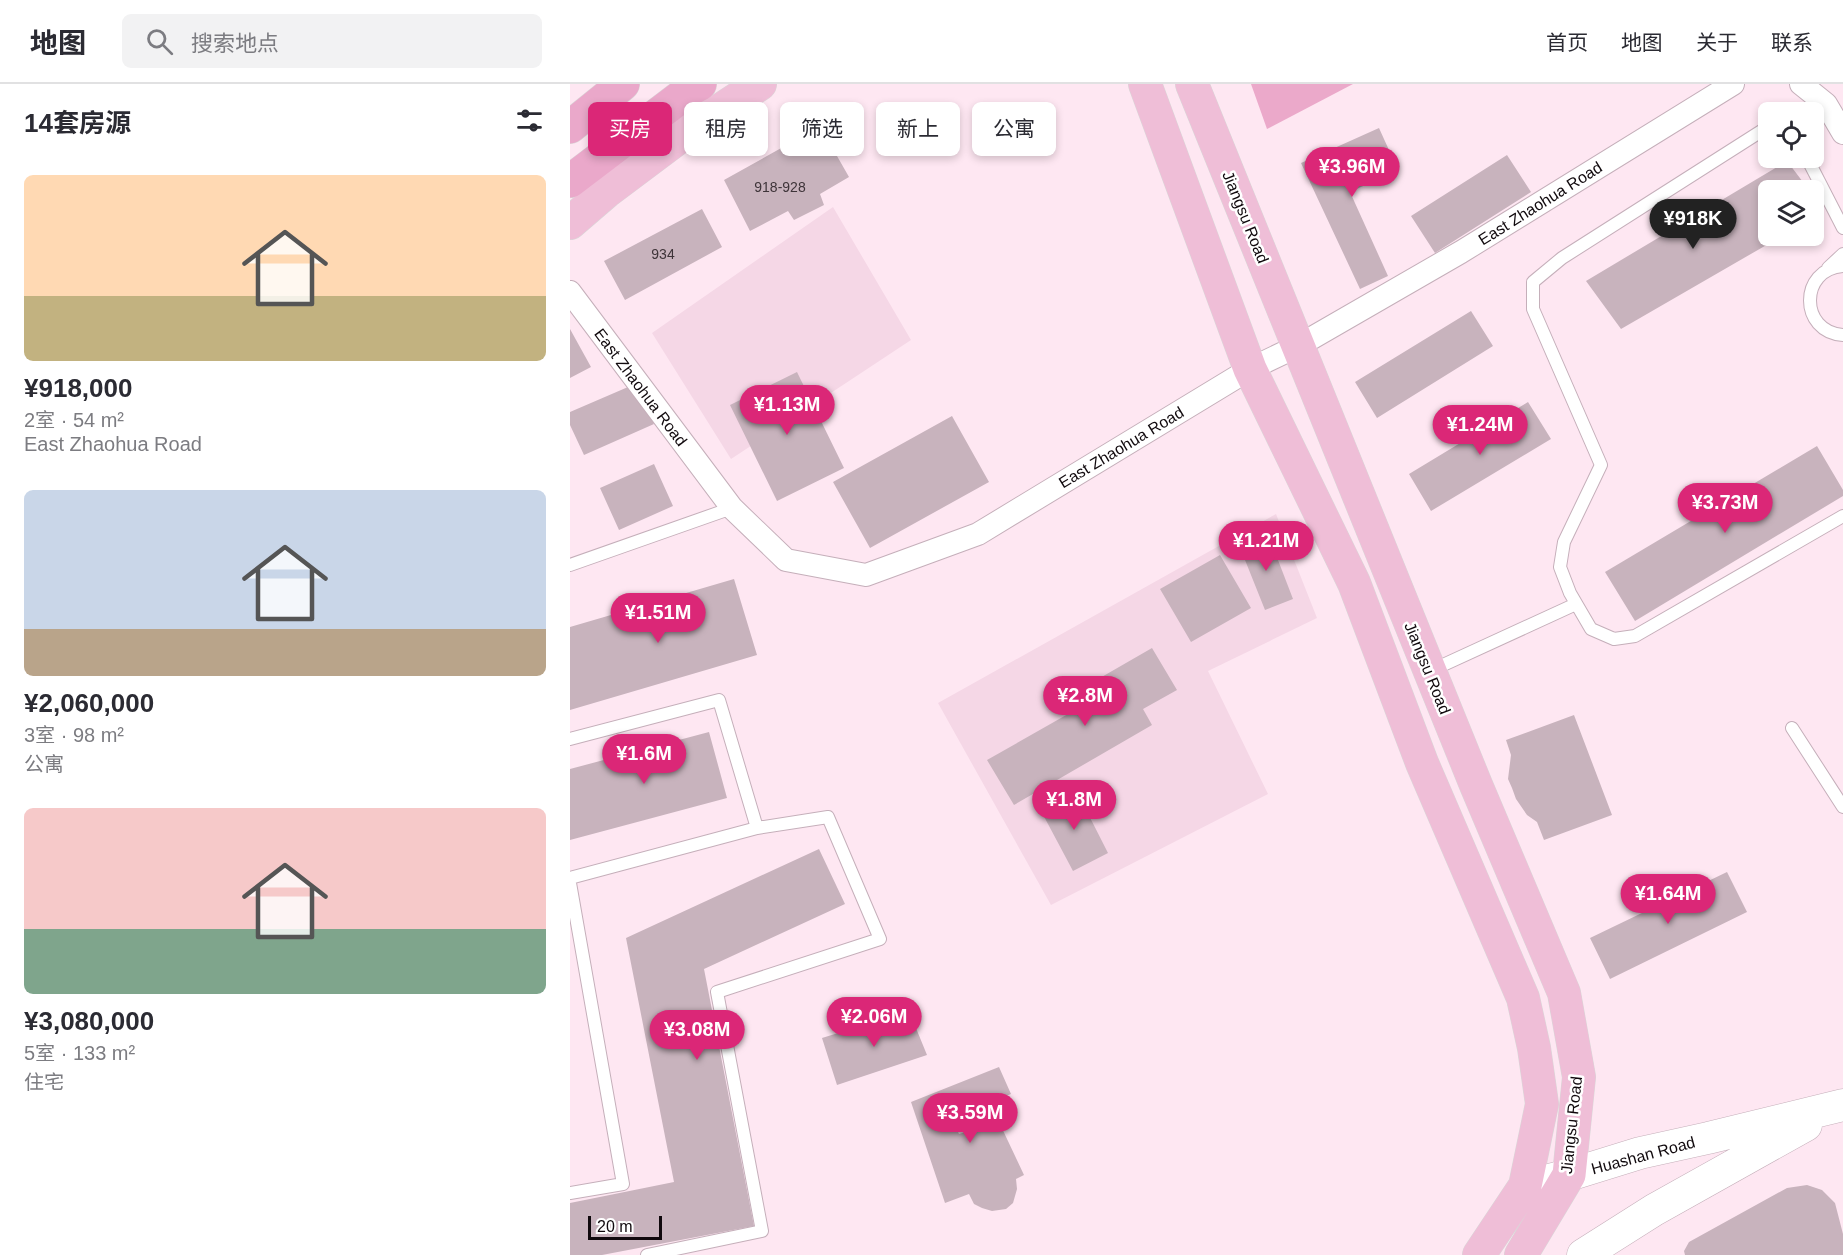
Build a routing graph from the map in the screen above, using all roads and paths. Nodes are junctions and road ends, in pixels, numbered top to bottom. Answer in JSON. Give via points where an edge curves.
{"nodes":[{"id":1,"x":623,"y":84,"type":"edge"},
{"id":2,"x":700,"y":84,"type":"edge"},
{"id":3,"x":760,"y":84,"type":"edge"},
{"id":4,"x":1145,"y":84,"type":"edge"},
{"id":5,"x":1192,"y":84,"type":"edge"},
{"id":6,"x":1733,"y":84,"type":"edge"},
{"id":7,"x":1801,"y":84,"type":"edge"},
{"id":8,"x":1835,"y":99,"type":"edge"},
{"id":9,"x":570,"y":127,"type":"edge"},
{"id":10,"x":1758,"y":133,"type":"edge"},
{"id":11,"x":1843,"y":133,"type":"edge"},
{"id":12,"x":1812,"y":168,"type":"edge"},
{"id":13,"x":570,"y":181,"type":"edge"},
{"id":14,"x":570,"y":223,"type":"edge"},
{"id":15,"x":1843,"y":228,"type":"edge"},
{"id":16,"x":1843,"y":254,"type":"edge"},
{"id":17,"x":1843,"y":266,"type":"edge"},
{"id":18,"x":1825,"y":271,"type":"junction"},
{"id":19,"x":570,"y":292,"type":"edge"},
{"id":20,"x":1843,"y":335,"type":"edge"},
{"id":21,"x":1298,"y":346,"type":"junction"},
{"id":22,"x":1250,"y":369,"type":"junction"},
{"id":23,"x":732,"y":508,"type":"junction"},
{"id":24,"x":1843,"y":516,"type":"edge"},
{"id":25,"x":570,"y":565,"type":"edge"},
{"id":26,"x":1576,"y":604,"type":"junction"},
{"id":27,"x":1430,"y":671,"type":"junction"},
{"id":28,"x":1792,"y":728,"type":"dead end"},
{"id":29,"x":570,"y":739,"type":"edge"},
{"id":30,"x":1843,"y":807,"type":"edge"},
{"id":31,"x":757,"y":828,"type":"junction"},
{"id":32,"x":570,"y":878,"type":"edge"},
{"id":33,"x":570,"y":883,"type":"edge"},
{"id":34,"x":1842,"y":1108,"type":"edge"},
{"id":35,"x":1569,"y":1175,"type":"junction"},
{"id":36,"x":1525,"y":1186,"type":"junction"},
{"id":37,"x":570,"y":1193,"type":"edge"},
{"id":38,"x":647,"y":1255,"type":"edge"},
{"id":39,"x":1479,"y":1255,"type":"edge"},
{"id":40,"x":1521,"y":1255,"type":"edge"},
{"id":41,"x":1583,"y":1255,"type":"edge"}],
"edges":[{"from":1,"to":9,"type":"highway"},
{"from":2,"to":13,"type":"highway"},
{"from":3,"to":14,"type":"main road","via":[[682,135]]},
{"from":4,"to":22,"type":"main road","name":"Jiangsu Road"},
{"from":5,"to":21,"type":"main road","name":"Jiangsu Road"},
{"from":6,"to":21,"type":"street","name":"East Zhaohua Road","via":[[1461,252]]},
{"from":7,"to":8,"type":"street"},
{"from":8,"to":11,"type":"street"},
{"from":10,"to":26,"type":"lane","via":[[1562,258],[1533,282],[1533,309],[1601,465],[1564,542],[1560,567]]},
{"from":12,"to":15,"type":"lane"},
{"from":16,"to":18,"type":"lane"},
{"from":17,"to":18,"type":"lane"},
{"from":18,"to":20,"type":"lane","via":[[1811,289],[1812,312],[1825,330]]},
{"from":19,"to":23,"type":"street","name":"East Zhaohua Road"},
{"from":21,"to":22,"type":"street","name":"East Zhaohua Road"},
{"from":21,"to":27,"type":"main road","name":"Jiangsu Road"},
{"from":22,"to":23,"type":"street","name":"East Zhaohua Road","via":[[978,534],[866,575],[786,560]]},
{"from":22,"to":36,"type":"main road","name":"Jiangsu Road","via":[[1354,583],[1422,763],[1523,998],[1542,1104]]},
{"from":23,"to":25,"type":"lane"},
{"from":24,"to":26,"type":"lane","via":[[1635,636],[1614,639],[1592,630]]},
{"from":26,"to":27,"type":"lane"},
{"from":27,"to":35,"type":"main road","name":"Jiangsu Road","via":[[1564,993],[1579,1077]]},
{"from":28,"to":30,"type":"lane"},
{"from":29,"to":31,"type":"lane","via":[[719,700]]},
{"from":31,"to":32,"type":"lane"},
{"from":31,"to":38,"type":"lane","via":[[828,817],[880,939],[717,992],[762,1231]]},
{"from":33,"to":37,"type":"lane","via":[[623,1184]]},
{"from":34,"to":35,"type":"main road","name":"Huashan Road","via":[[1640,1153]]},
{"from":34,"to":41,"type":"main road","name":"Huashan Road","via":[[1654,1210]]},
{"from":35,"to":36,"type":"main road","name":"Huashan Road"},
{"from":35,"to":40,"type":"main road","name":"Jiangsu Road"},
{"from":36,"to":39,"type":"main road"}]}
